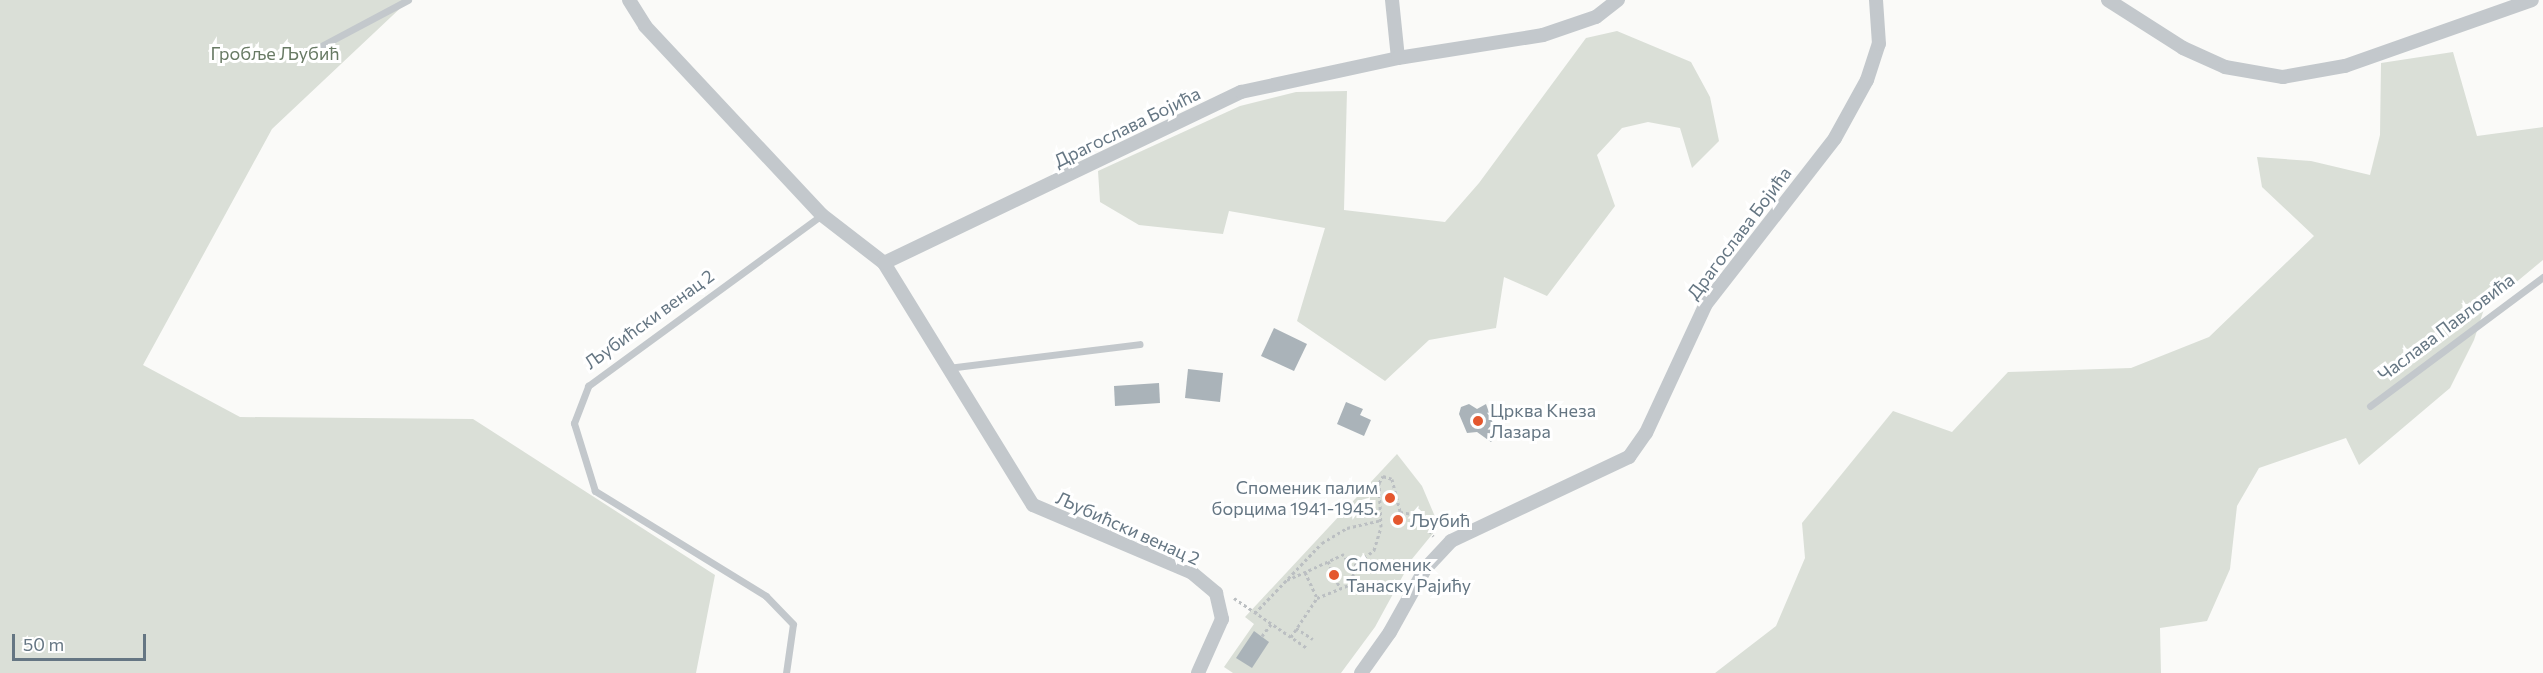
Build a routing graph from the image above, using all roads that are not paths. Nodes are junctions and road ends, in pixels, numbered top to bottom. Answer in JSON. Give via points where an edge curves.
{"nodes":[{"id":1,"x":408,"y":0,"type":"edge"},
{"id":2,"x":629,"y":0,"type":"edge"},
{"id":3,"x":1392,"y":0,"type":"edge"},
{"id":4,"x":1618,"y":0,"type":"edge"},
{"id":5,"x":1876,"y":0,"type":"edge"},
{"id":6,"x":2108,"y":0,"type":"edge"},
{"id":7,"x":2532,"y":0,"type":"edge"},
{"id":8,"x":310,"y":52,"type":"dead end"},
{"id":9,"x":1398,"y":58,"type":"junction"},
{"id":10,"x":822,"y":215,"type":"junction"},
{"id":11,"x":884,"y":263,"type":"junction"},
{"id":12,"x":2543,"y":277,"type":"edge"},
{"id":13,"x":1140,"y":344,"type":"dead end"},
{"id":14,"x":948,"y":368,"type":"junction"},
{"id":15,"x":2370,"y":406,"type":"dead end"},
{"id":16,"x":786,"y":673,"type":"edge"},
{"id":17,"x":1198,"y":673,"type":"edge"},
{"id":18,"x":1361,"y":673,"type":"edge"}],
"edges":[{"from":1,"to":8,"type":"lane"},
{"from":2,"to":10,"type":"street","name":"Љубићски венац 2","via":[[645,26]]},
{"from":3,"to":9,"type":"street"},
{"from":4,"to":9,"type":"street","name":"Драгослава Бојића","via":[[1596,17],[1543,35]]},
{"from":5,"to":18,"type":"street","name":"Драгослава Бојића","via":[[1879,44],[1867,80],[1835,138],[1706,303],[1646,433],[1629,457],[1543,501],[1475,528],[1443,548],[1425,569],[1390,632]]},
{"from":6,"to":7,"type":"street","via":[[2182,48],[2225,67],[2283,76],[2345,66]]},
{"from":9,"to":11,"type":"street","name":"Драгослава Бојића","via":[[1241,92]]},
{"from":10,"to":11,"type":"street","name":"Љубићски венац 2"},
{"from":10,"to":16,"type":"lane","name":"Љубићски венац 2","via":[[588,386],[574,423],[595,491],[766,596],[794,624]]},
{"from":11,"to":14,"type":"street","name":"Љубићски венац 2"},
{"from":12,"to":15,"type":"lane","name":"Часлава Павловића"},
{"from":13,"to":14,"type":"lane"},
{"from":14,"to":17,"type":"street","name":"Љубићски венац 2","via":[[1033,505],[1191,572],[1216,593],[1222,620]]}]}
